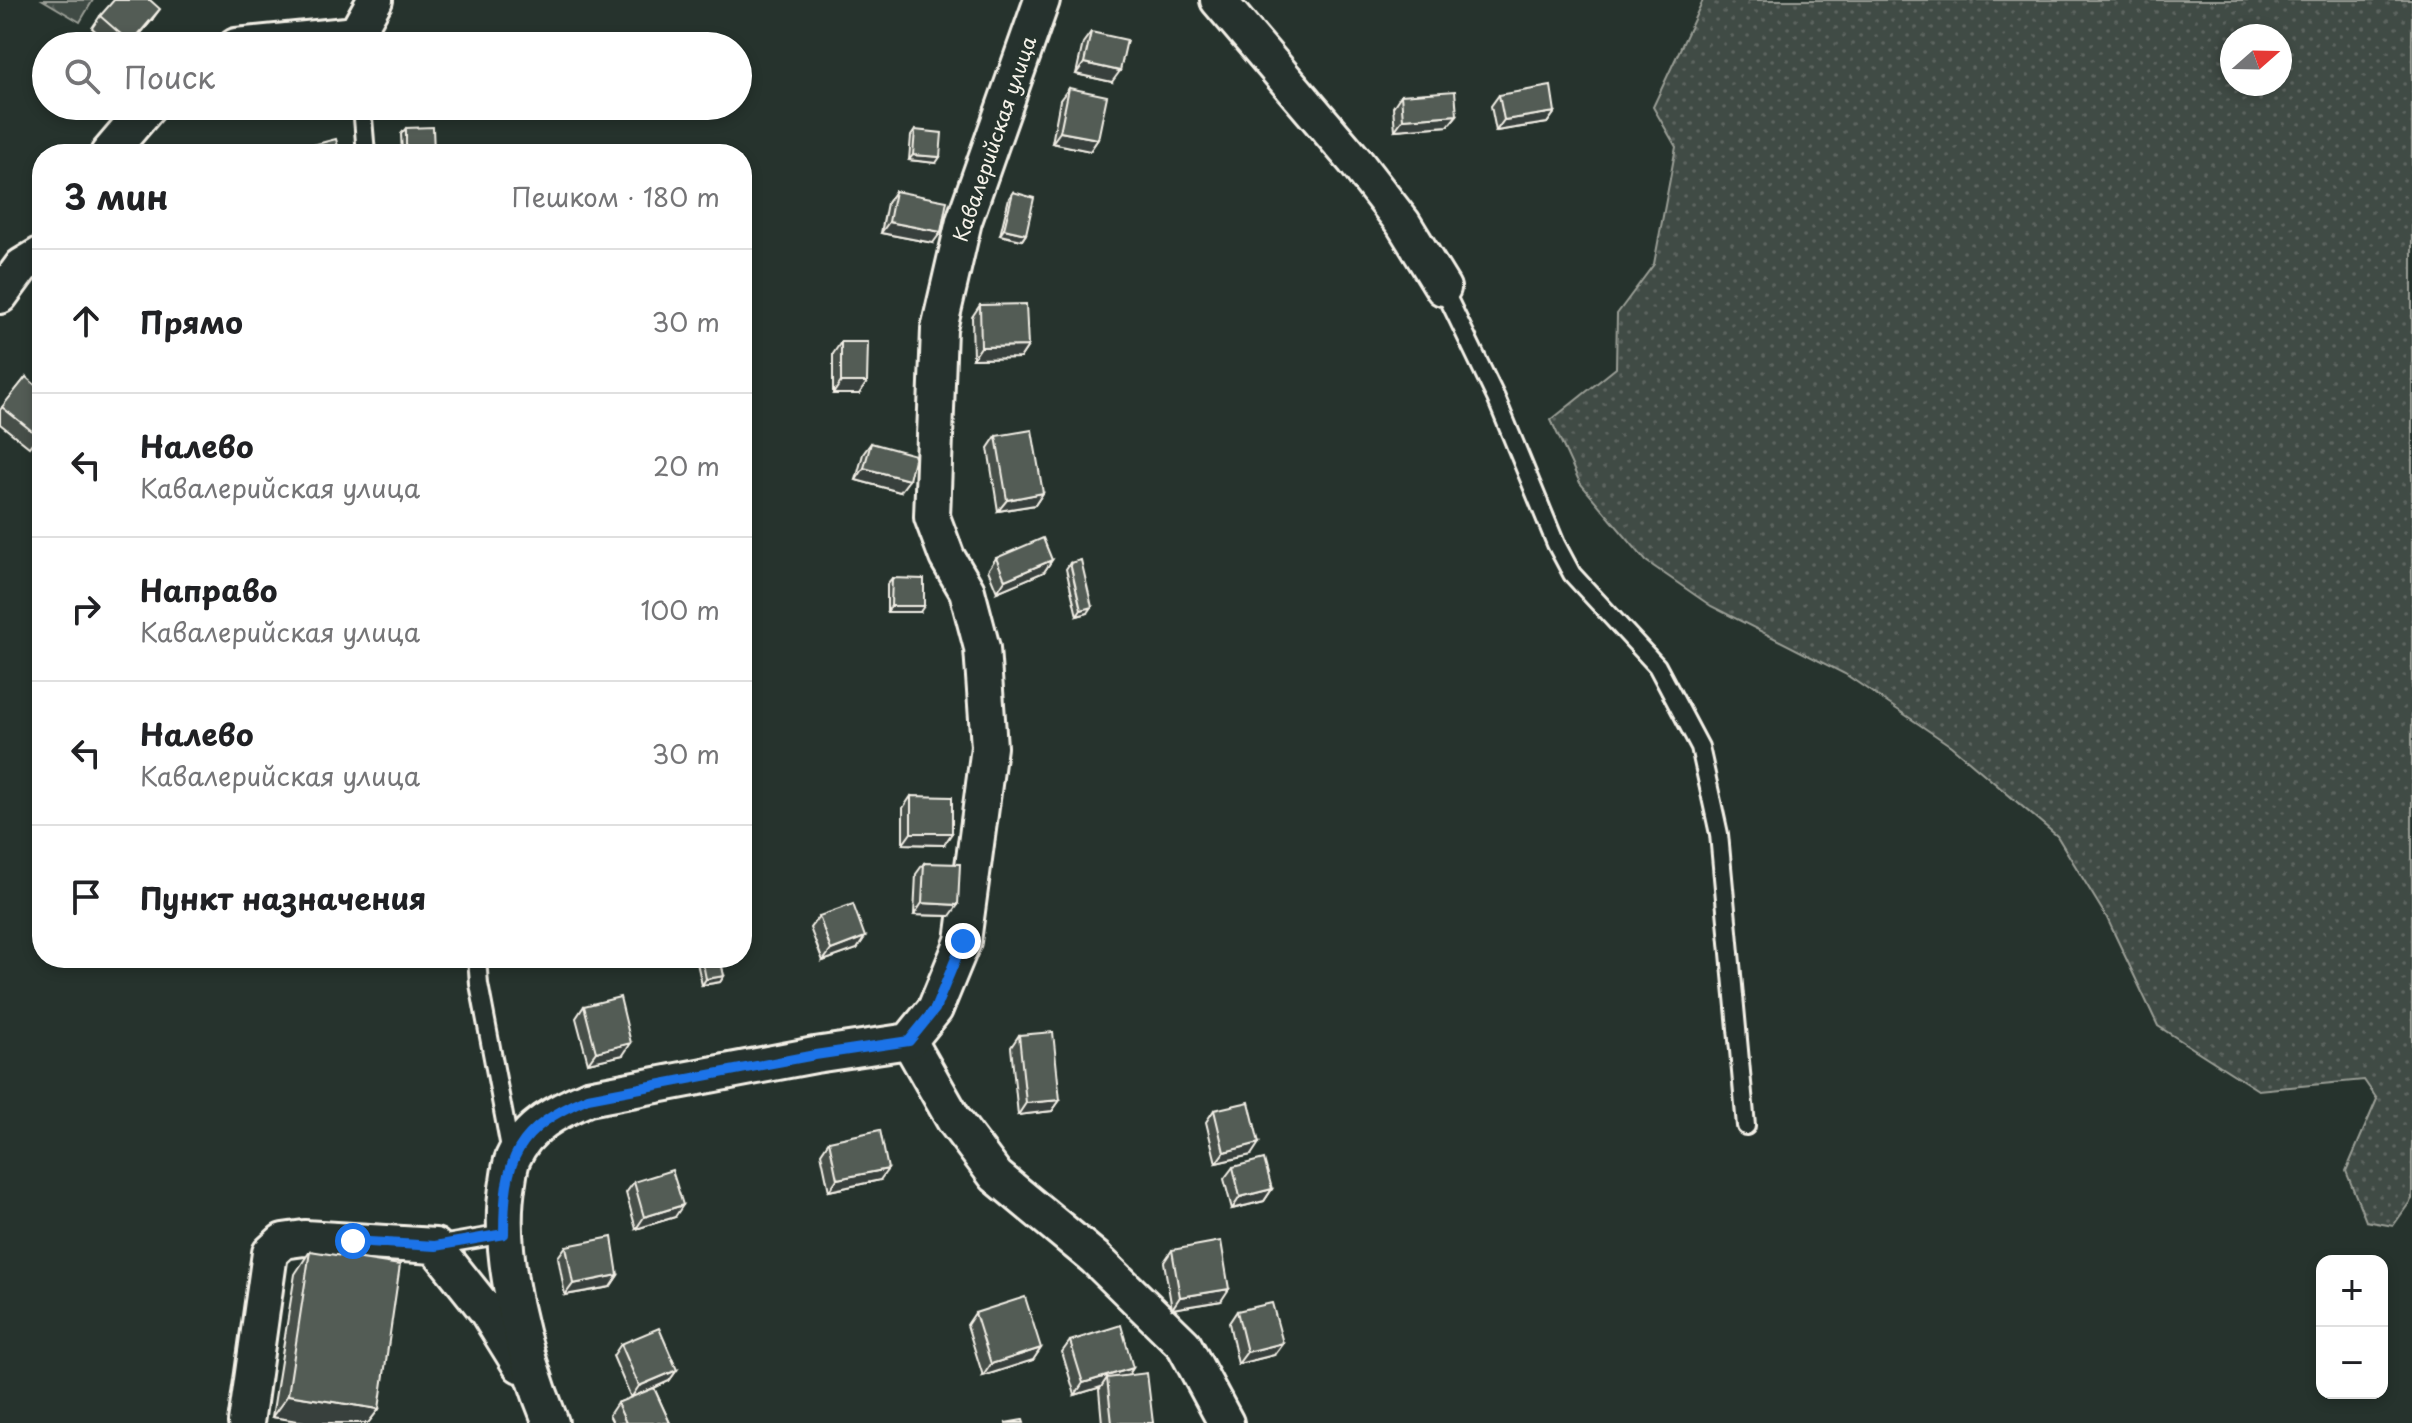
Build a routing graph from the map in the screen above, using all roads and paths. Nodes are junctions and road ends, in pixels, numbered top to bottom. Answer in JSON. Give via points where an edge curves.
{"nodes":[{"id":1,"x":375,"y":0,"type":"edge"},
{"id":2,"x":1042,"y":0,"type":"edge"},
{"id":3,"x":1218,"y":0,"type":"edge"},
{"id":4,"x":361,"y":32,"type":"edge"},
{"id":5,"x":137,"y":120,"type":"edge"},
{"id":6,"x":363,"y":120,"type":"edge"},
{"id":7,"x":117,"y":144,"type":"edge"},
{"id":8,"x":365,"y":144,"type":"edge"},
{"id":9,"x":32,"y":260,"type":"edge"},
{"id":10,"x":1443,"y":288,"type":"joint"},
{"id":11,"x":0,"y":296,"type":"edge"},
{"id":12,"x":478,"y":968,"type":"edge"},
{"id":13,"x":909,"y":1041,"type":"junction"},
{"id":14,"x":1746,"y":1126,"type":"dead end"},
{"id":15,"x":512,"y":1158,"type":"junction"},
{"id":16,"x":504,"y":1234,"type":"junction"},
{"id":17,"x":435,"y":1246,"type":"junction"},
{"id":18,"x":547,"y":1413,"type":"edge"},
{"id":19,"x":246,"y":1423,"type":"edge"},
{"id":20,"x":1226,"y":1423,"type":"edge"}],
"edges":[{"from":1,"to":4,"type":"street"},
{"from":2,"to":13,"type":"street","name":"Кавалерийская улица","via":[[964,221],[939,329],[932,517],[967,591],[982,648],[989,747],[963,941],[935,1009]]},
{"from":3,"to":10,"type":"street","via":[[1355,161],[1403,223]]},
{"from":5,"to":7,"type":"street"},
{"from":6,"to":8,"type":"lane"},
{"from":9,"to":11,"type":"street"},
{"from":10,"to":14,"type":"lane","via":[[1572,574],[1657,666],[1700,747],[1719,834]]},
{"from":12,"to":15,"type":"lane"},
{"from":13,"to":15,"type":"street","via":[[588,1098],[555,1112],[530,1132]]},
{"from":13,"to":20,"type":"street","via":[[954,1120],[996,1176],[1095,1258],[1184,1345]]},
{"from":15,"to":16,"type":"street"},
{"from":16,"to":17,"type":"lane"},
{"from":16,"to":18,"type":"street","via":[[519,1322]]},
{"from":17,"to":18,"type":"street","via":[[486,1310]]},
{"from":17,"to":19,"type":"street","via":[[304,1238],[283,1241],[270,1253]]}]}
